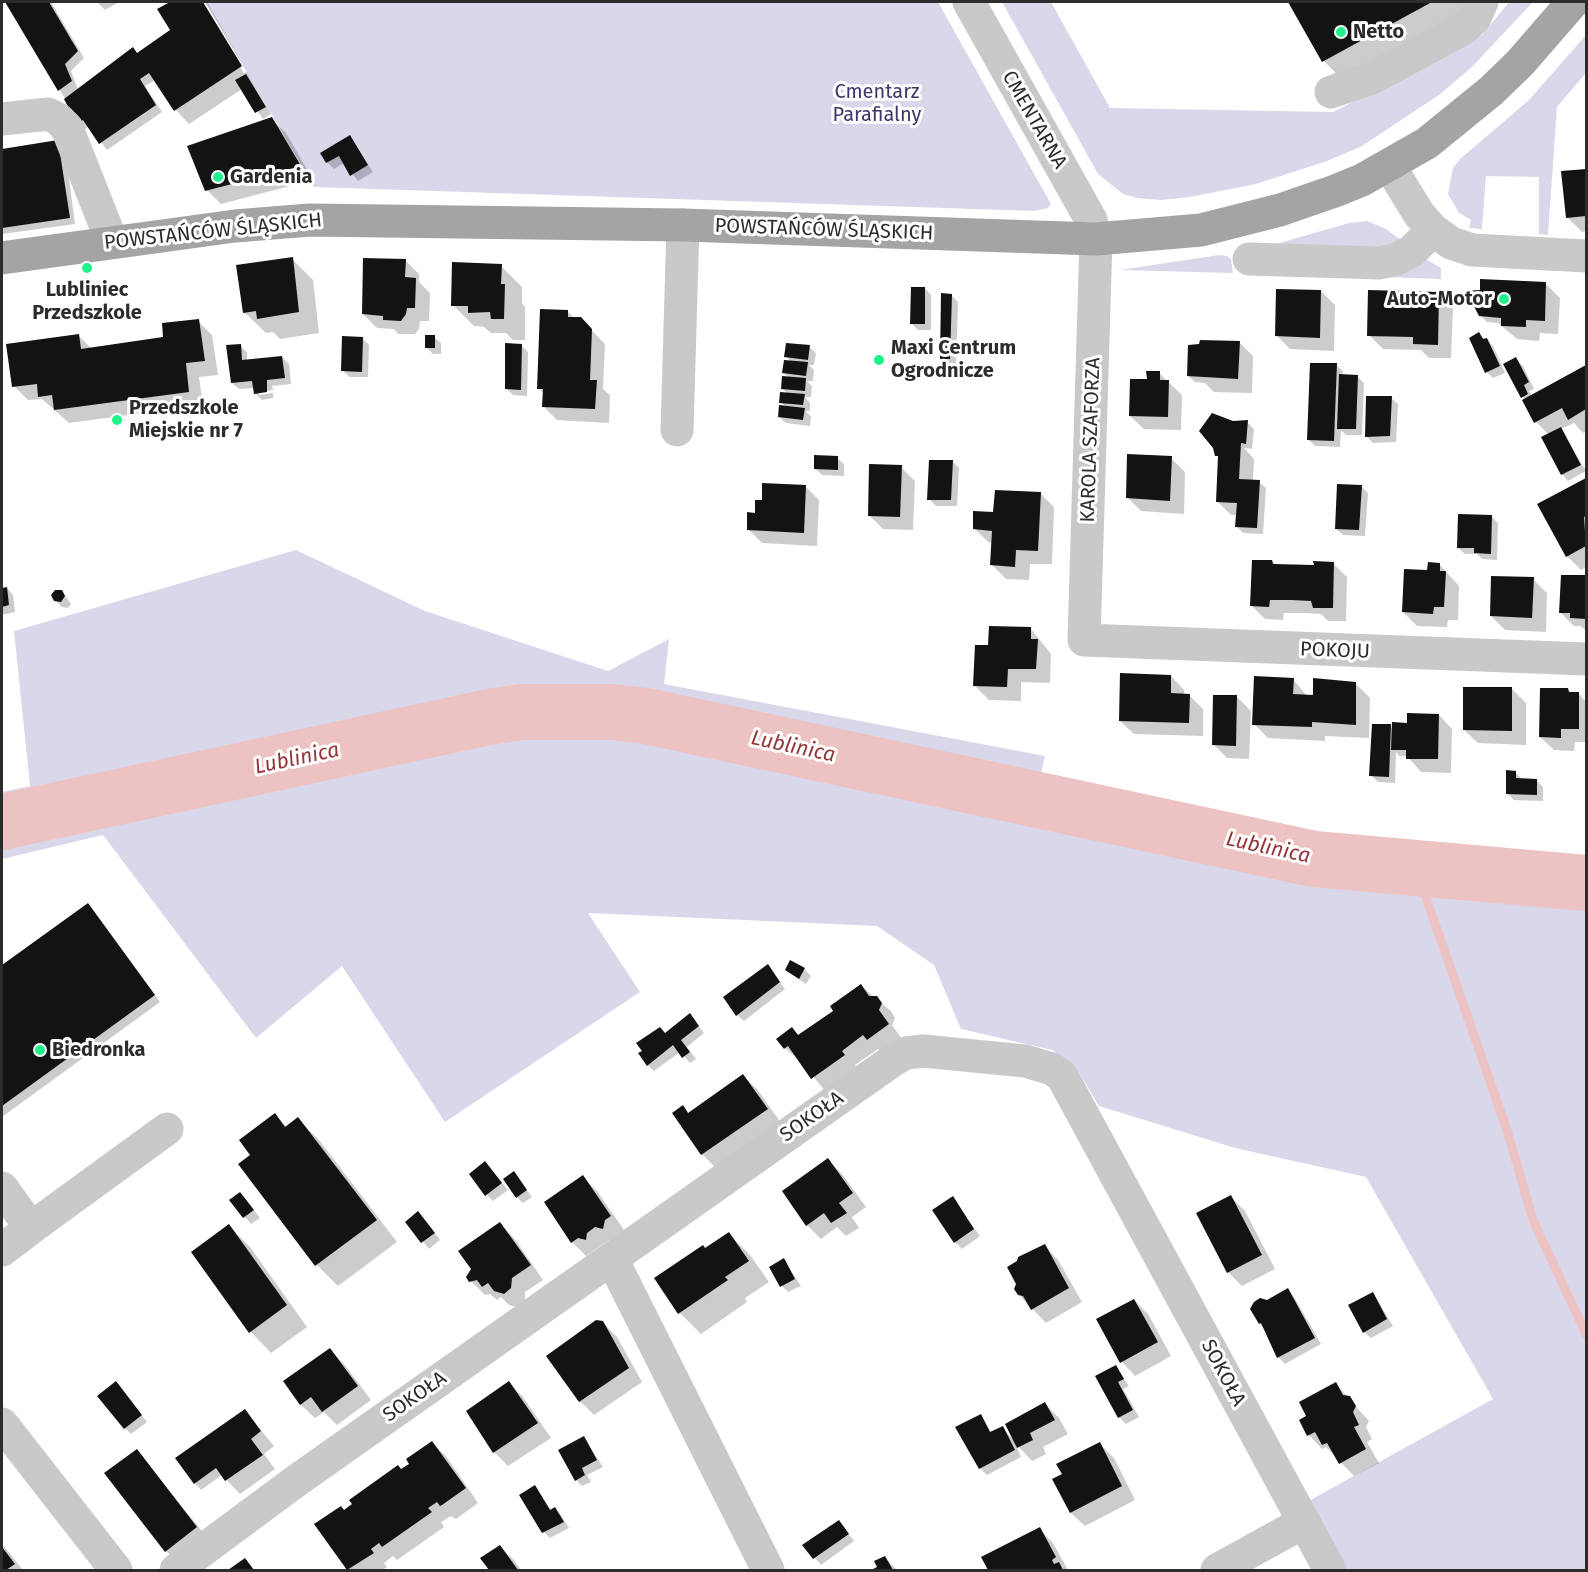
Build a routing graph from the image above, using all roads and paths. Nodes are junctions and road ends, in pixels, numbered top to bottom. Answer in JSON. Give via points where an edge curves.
{"nodes":[{"id":1,"x":969,"y":2,"type":"edge"},
{"id":2,"x":1482,"y":2,"type":"edge"},
{"id":3,"x":1574,"y":2,"type":"edge"},
{"id":4,"x":1331,"y":92,"type":"dead end"},
{"id":5,"x":2,"y":119,"type":"edge"},
{"id":6,"x":1389,"y":165,"type":"junction"},
{"id":7,"x":683,"y":225,"type":"junction"},
{"id":8,"x":1433,"y":230,"type":"junction"},
{"id":9,"x":1096,"y":239,"type":"junction"},
{"id":10,"x":112,"y":242,"type":"junction"},
{"id":11,"x":1587,"y":255,"type":"edge"},
{"id":12,"x":2,"y":258,"type":"edge"},
{"id":13,"x":1249,"y":259,"type":"dead end"},
{"id":14,"x":677,"y":430,"type":"dead end"},
{"id":15,"x":1084,"y":640,"type":"joint"},
{"id":16,"x":1587,"y":659,"type":"edge"},
{"id":17,"x":168,"y":1129,"type":"dead end"},
{"id":18,"x":2,"y":1188,"type":"edge"},
{"id":19,"x":31,"y":1228,"type":"junction"},
{"id":20,"x":2,"y":1250,"type":"edge"},
{"id":21,"x":612,"y":1259,"type":"junction"},
{"id":22,"x":2,"y":1424,"type":"edge"},
{"id":23,"x":1304,"y":1522,"type":"junction"},
{"id":24,"x":116,"y":1570,"type":"edge"},
{"id":25,"x":176,"y":1570,"type":"edge"},
{"id":26,"x":768,"y":1570,"type":"edge"},
{"id":27,"x":1217,"y":1570,"type":"edge"},
{"id":28,"x":1330,"y":1570,"type":"edge"}],
"edges":[{"from":1,"to":9,"type":"street","name":"CMENTARNA","via":[[1087,213]]},
{"from":2,"to":4,"type":"street","via":[[1463,29],[1372,78]]},
{"from":3,"to":6,"type":"main road","name":"POWSTAŃCÓW ŚLĄSKICH","via":[[1491,91],[1427,142]]},
{"from":5,"to":10,"type":"street","via":[[48,114],[58,118],[66,128]]},
{"from":6,"to":8,"type":"street","via":[[1412,206]]},
{"from":6,"to":9,"type":"main road","name":"POWSTAŃCÓW ŚLĄSKICH","via":[[1335,191],[1234,222],[1201,230]]},
{"from":7,"to":9,"type":"main road","name":"POWSTAŃCÓW ŚLĄSKICH"},
{"from":7,"to":10,"type":"main road","name":"POWSTAŃCÓW ŚLĄSKICH","via":[[310,220]]},
{"from":7,"to":14,"type":"street"},
{"from":8,"to":11,"type":"street","via":[[1451,243],[1472,250]]},
{"from":8,"to":13,"type":"street","via":[[1412,251],[1380,263]]},
{"from":9,"to":15,"type":"street","name":"KAROLA SZAFORZA"},
{"from":10,"to":12,"type":"main road","name":"POWSTAŃCÓW ŚLĄSKICH"},
{"from":15,"to":16,"type":"street","name":"POKOJU"},
{"from":17,"to":19,"type":"street"},
{"from":18,"to":19,"type":"street"},
{"from":19,"to":20,"type":"street"},
{"from":21,"to":23,"type":"street","name":"SOKOŁA","via":[[906,1053],[923,1051],[1025,1061],[1052,1069],[1062,1076],[1070,1090]]},
{"from":21,"to":25,"type":"street","name":"SOKOŁA"},
{"from":21,"to":26,"type":"street"},
{"from":22,"to":24,"type":"street"},
{"from":23,"to":27,"type":"street"},
{"from":23,"to":28,"type":"street","name":"SOKOŁA"}]}
